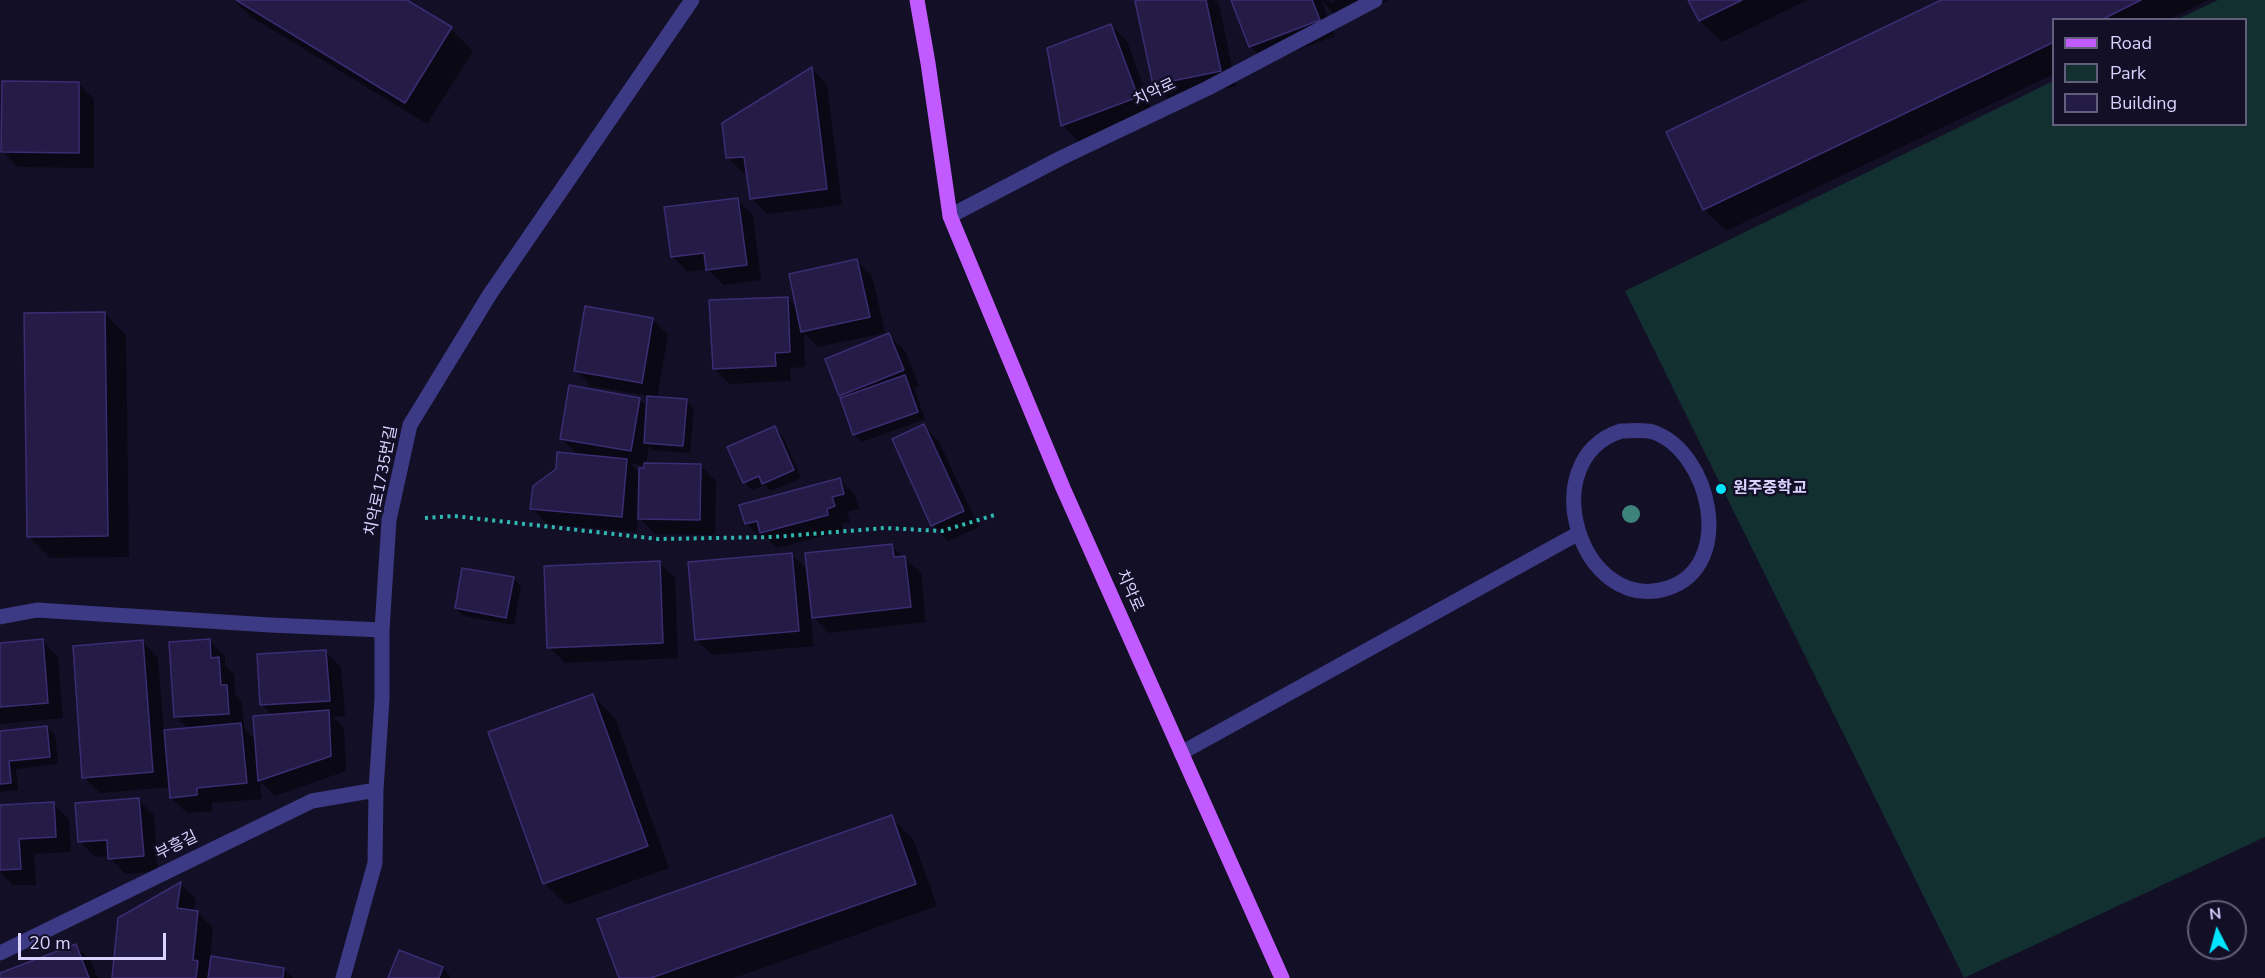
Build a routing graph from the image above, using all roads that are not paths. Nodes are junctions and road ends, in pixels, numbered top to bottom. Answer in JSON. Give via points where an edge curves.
{"nodes":[{"id":1,"x":692,"y":0,"type":"edge"},
{"id":2,"x":917,"y":0,"type":"edge"},
{"id":3,"x":1376,"y":0,"type":"edge"},
{"id":4,"x":950,"y":216,"type":"junction"},
{"id":5,"x":1579,"y":532,"type":"junction"},
{"id":6,"x":0,"y":617,"type":"edge"},
{"id":7,"x":382,"y":630,"type":"junction"},
{"id":8,"x":1181,"y":753,"type":"junction"},
{"id":9,"x":376,"y":790,"type":"junction"},
{"id":10,"x":0,"y":953,"type":"edge"},
{"id":11,"x":343,"y":978,"type":"edge"},
{"id":12,"x":1282,"y":978,"type":"edge"}],
"edges":[{"from":1,"to":7,"type":"street","name":"치악로1735번길","via":[[490,294],[410,425],[389,520]]},
{"from":2,"to":4,"type":"main road","name":"치악로"},
{"from":3,"to":4,"type":"street","name":"치악로"},
{"from":4,"to":8,"type":"main road","name":"치악로","via":[[1063,488]]},
{"from":5,"to":5,"type":"street","via":[[1574,515],[1577,476],[1598,442],[1621,431],[1651,431],[1678,447],[1691,461],[1708,506],[1709,525],[1708,544],[1700,563],[1687,578],[1671,588],[1631,590],[1613,581],[1599,567]]},
{"from":5,"to":8,"type":"street"},
{"from":6,"to":7,"type":"street","via":[[37,610]]},
{"from":7,"to":9,"type":"street","name":"치악로1735번길"},
{"from":8,"to":12,"type":"main road","name":"치악로"},
{"from":9,"to":10,"type":"street","name":"부흥길","via":[[312,801]]},
{"from":9,"to":11,"type":"street","name":"치악로1735번길","via":[[375,863]]}]}
